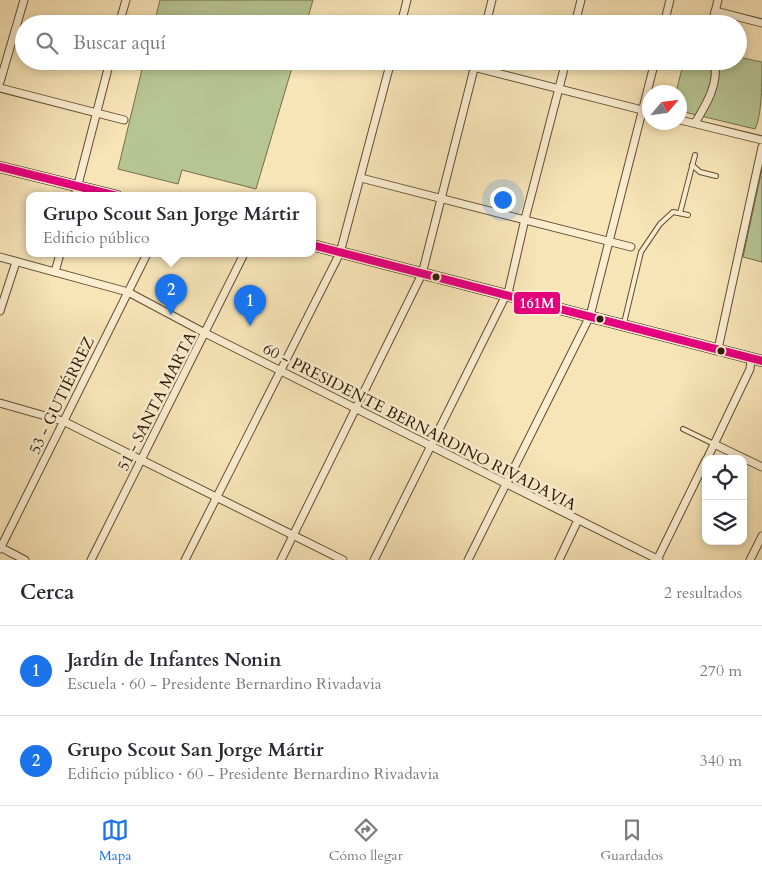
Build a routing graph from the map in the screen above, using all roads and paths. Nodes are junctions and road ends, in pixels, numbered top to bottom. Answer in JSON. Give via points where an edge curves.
{"nodes":[{"id":1,"x":24,"y":0,"type":"edge"},
{"id":2,"x":126,"y":0,"type":"edge"},
{"id":3,"x":407,"y":0,"type":"edge"},
{"id":4,"x":492,"y":0,"type":"edge"},
{"id":5,"x":581,"y":0,"type":"edge"},
{"id":6,"x":670,"y":0,"type":"edge"},
{"id":7,"x":718,"y":0,"type":"edge"},
{"id":8,"x":715,"y":11,"type":"junction"},
{"id":9,"x":20,"y":15,"type":"edge"},
{"id":10,"x":122,"y":15,"type":"edge"},
{"id":11,"x":403,"y":15,"type":"edge"},
{"id":12,"x":488,"y":15,"type":"edge"},
{"id":13,"x":577,"y":15,"type":"edge"},
{"id":14,"x":666,"y":15,"type":"edge"},
{"id":15,"x":714,"y":15,"type":"edge"},
{"id":16,"x":731,"y":15,"type":"edge"},
{"id":17,"x":747,"y":19,"type":"edge"},
{"id":18,"x":762,"y":23,"type":"edge"},
{"id":19,"x":15,"y":31,"type":"edge"},
{"id":20,"x":108,"y":70,"type":"edge"},
{"id":21,"x":389,"y":70,"type":"edge"},
{"id":22,"x":474,"y":70,"type":"edge"},
{"id":23,"x":495,"y":70,"type":"edge"},
{"id":24,"x":563,"y":70,"type":"edge"},
{"id":25,"x":653,"y":70,"type":"edge"},
{"id":26,"x":717,"y":70,"type":"edge"},
{"id":27,"x":0,"y":82,"type":"edge"},
{"id":28,"x":651,"y":85,"type":"edge"},
{"id":29,"x":0,"y":88,"type":"edge"},
{"id":30,"x":558,"y":89,"type":"junction"},
{"id":31,"x":642,"y":110,"type":"edge"},
{"id":32,"x":96,"y":113,"type":"junction"},
{"id":33,"x":124,"y":120,"type":"dead end"},
{"id":34,"x":687,"y":121,"type":"edge"},
{"id":35,"x":695,"y":123,"type":"junction"},
{"id":36,"x":642,"y":125,"type":"edge"},
{"id":37,"x":762,"y":140,"type":"edge"},
{"id":38,"x":762,"y":147,"type":"edge"},
{"id":39,"x":695,"y":155,"type":"dead end"},
{"id":40,"x":692,"y":165,"type":"junction"},
{"id":41,"x":0,"y":167,"type":"edge"},
{"id":42,"x":716,"y":176,"type":"dead end"},
{"id":43,"x":361,"y":178,"type":"junction"},
{"id":44,"x":77,"y":191,"type":"edge"},
{"id":45,"x":442,"y":199,"type":"junction"},
{"id":46,"x":680,"y":213,"type":"junction"},
{"id":47,"x":688,"y":215,"type":"dead end"},
{"id":48,"x":525,"y":219,"type":"junction"},
{"id":49,"x":610,"y":241,"type":"junction"},
{"id":50,"x":316,"y":247,"type":"edge"},
{"id":51,"x":632,"y":247,"type":"dead end"},
{"id":52,"x":340,"y":252,"type":"junction"},
{"id":53,"x":0,"y":257,"type":"edge"},
{"id":54,"x":59,"y":257,"type":"edge"},
{"id":55,"x":146,"y":257,"type":"edge"},
{"id":56,"x":243,"y":257,"type":"edge"},
{"id":57,"x":16,"y":262,"type":"junction"},
{"id":58,"x":56,"y":272,"type":"junction"},
{"id":59,"x":422,"y":274,"type":"junction"},
{"id":60,"x":128,"y":292,"type":"junction"},
{"id":61,"x":507,"y":296,"type":"junction"},
{"id":62,"x":0,"y":311,"type":"edge"},
{"id":63,"x":590,"y":316,"type":"junction"},
{"id":64,"x":623,"y":326,"type":"junction"},
{"id":65,"x":205,"y":333,"type":"junction"},
{"id":66,"x":718,"y":349,"type":"junction"},
{"id":67,"x":751,"y":358,"type":"junction"},
{"id":68,"x":762,"y":361,"type":"edge"},
{"id":69,"x":280,"y":371,"type":"junction"},
{"id":70,"x":0,"y":402,"type":"edge"},
{"id":71,"x":356,"y":408,"type":"junction"},
{"id":72,"x":64,"y":421,"type":"junction"},
{"id":73,"x":683,"y":429,"type":"dead end"},
{"id":74,"x":714,"y":444,"type":"junction"},
{"id":75,"x":431,"y":446,"type":"junction"},
{"id":76,"x":708,"y":455,"type":"edge"},
{"id":77,"x":141,"y":460,"type":"junction"},
{"id":78,"x":762,"y":467,"type":"edge"},
{"id":79,"x":702,"y":468,"type":"edge"},
{"id":80,"x":506,"y":484,"type":"junction"},
{"id":81,"x":216,"y":498,"type":"junction"},
{"id":82,"x":578,"y":520,"type":"junction"},
{"id":83,"x":293,"y":536,"type":"junction"},
{"id":84,"x":762,"y":536,"type":"edge"},
{"id":85,"x":0,"y":548,"type":"edge"},
{"id":86,"x":25,"y":560,"type":"edge"},
{"id":87,"x":91,"y":560,"type":"edge"},
{"id":88,"x":185,"y":560,"type":"edge"},
{"id":89,"x":281,"y":560,"type":"edge"},
{"id":90,"x":343,"y":560,"type":"edge"},
{"id":91,"x":374,"y":560,"type":"edge"},
{"id":92,"x":468,"y":560,"type":"edge"},
{"id":93,"x":558,"y":560,"type":"edge"},
{"id":94,"x":658,"y":560,"type":"edge"},
{"id":95,"x":750,"y":560,"type":"edge"}],
"edges":[{"from":1,"to":9,"type":"street"},
{"from":2,"to":10,"type":"street"},
{"from":3,"to":11,"type":"street"},
{"from":4,"to":12,"type":"street"},
{"from":5,"to":13,"type":"street"},
{"from":6,"to":14,"type":"street"},
{"from":7,"to":8,"type":"street"},
{"from":8,"to":15,"type":"street"},
{"from":8,"to":16,"type":"street"},
{"from":17,"to":18,"type":"street"},
{"from":19,"to":27,"type":"street"},
{"from":20,"to":32,"type":"street"},
{"from":21,"to":43,"type":"street"},
{"from":22,"to":45,"type":"street"},
{"from":23,"to":30,"type":"street"},
{"from":24,"to":30,"type":"street"},
{"from":25,"to":28,"type":"street"},
{"from":26,"to":35,"type":"street","via":[[713,87]]},
{"from":29,"to":32,"type":"street"},
{"from":30,"to":31,"type":"street"},
{"from":30,"to":48,"type":"street"},
{"from":32,"to":33,"type":"street"},
{"from":32,"to":44,"type":"street"},
{"from":34,"to":35,"type":"street"},
{"from":35,"to":37,"type":"street"},
{"from":36,"to":49,"type":"street"},
{"from":38,"to":66,"type":"street"},
{"from":39,"to":40,"type":"lane"},
{"from":40,"to":42,"type":"lane","via":[[700,172]]},
{"from":40,"to":46,"type":"lane"},
{"from":41,"to":44,"type":"street"},
{"from":43,"to":45,"type":"street"},
{"from":43,"to":52,"type":"street"},
{"from":45,"to":48,"type":"street"},
{"from":45,"to":59,"type":"street"},
{"from":46,"to":47,"type":"lane"},
{"from":46,"to":64,"type":"lane","via":[[673,212],[660,224],[641,252]]},
{"from":48,"to":49,"type":"street"},
{"from":48,"to":61,"type":"street"},
{"from":49,"to":51,"type":"street"},
{"from":49,"to":63,"type":"street"},
{"from":50,"to":52,"type":"street"},
{"from":52,"to":59,"type":"street"},
{"from":52,"to":69,"type":"street"},
{"from":53,"to":57,"type":"street","name":"60 - PRESIDENTE BERNARDINO RIVADAVIA"},
{"from":54,"to":58,"type":"street"},
{"from":55,"to":60,"type":"street","name":"53 - GUTIÉRREZ"},
{"from":56,"to":65,"type":"street","name":"51 - SANTA MARTA"},
{"from":57,"to":58,"type":"street","name":"60 - PRESIDENTE BERNARDINO RIVADAVIA"},
{"from":57,"to":62,"type":"street"},
{"from":58,"to":60,"type":"street","name":"60 - PRESIDENTE BERNARDINO RIVADAVIA"},
{"from":59,"to":61,"type":"street"},
{"from":59,"to":71,"type":"street"},
{"from":60,"to":65,"type":"street","name":"60 - PRESIDENTE BERNARDINO RIVADAVIA"},
{"from":60,"to":72,"type":"street","name":"53 - GUTIÉRREZ"},
{"from":61,"to":63,"type":"street"},
{"from":61,"to":75,"type":"street"},
{"from":63,"to":64,"type":"street"},
{"from":63,"to":80,"type":"street"},
{"from":64,"to":66,"type":"street"},
{"from":65,"to":69,"type":"street","name":"60 - PRESIDENTE BERNARDINO RIVADAVIA"},
{"from":65,"to":77,"type":"street","name":"51 - SANTA MARTA"},
{"from":66,"to":67,"type":"street"},
{"from":67,"to":68,"type":"street"},
{"from":67,"to":74,"type":"street","via":[[750,369]]},
{"from":69,"to":71,"type":"street","name":"60 - PRESIDENTE BERNARDINO RIVADAVIA"},
{"from":69,"to":81,"type":"street"},
{"from":70,"to":72,"type":"street"},
{"from":71,"to":75,"type":"street","name":"60 - PRESIDENTE BERNARDINO RIVADAVIA"},
{"from":71,"to":83,"type":"street"},
{"from":72,"to":77,"type":"street"},
{"from":72,"to":85,"type":"street","name":"53 - GUTIÉRREZ"},
{"from":73,"to":74,"type":"lane"},
{"from":74,"to":76,"type":"street"},
{"from":74,"to":78,"type":"street"},
{"from":75,"to":80,"type":"street","name":"60 - PRESIDENTE BERNARDINO RIVADAVIA"},
{"from":75,"to":91,"type":"street"},
{"from":77,"to":81,"type":"street"},
{"from":77,"to":87,"type":"street","name":"51 - SANTA MARTA"},
{"from":79,"to":94,"type":"street"},
{"from":80,"to":82,"type":"street","name":"60 - PRESIDENTE BERNARDINO RIVADAVIA"},
{"from":80,"to":92,"type":"street"},
{"from":81,"to":83,"type":"street"},
{"from":81,"to":88,"type":"street"},
{"from":82,"to":93,"type":"street"},
{"from":82,"to":94,"type":"street","name":"60 - PRESIDENTE BERNARDINO RIVADAVIA"},
{"from":83,"to":89,"type":"street"},
{"from":83,"to":90,"type":"street"},
{"from":84,"to":95,"type":"street"},
{"from":85,"to":86,"type":"street"}]}
